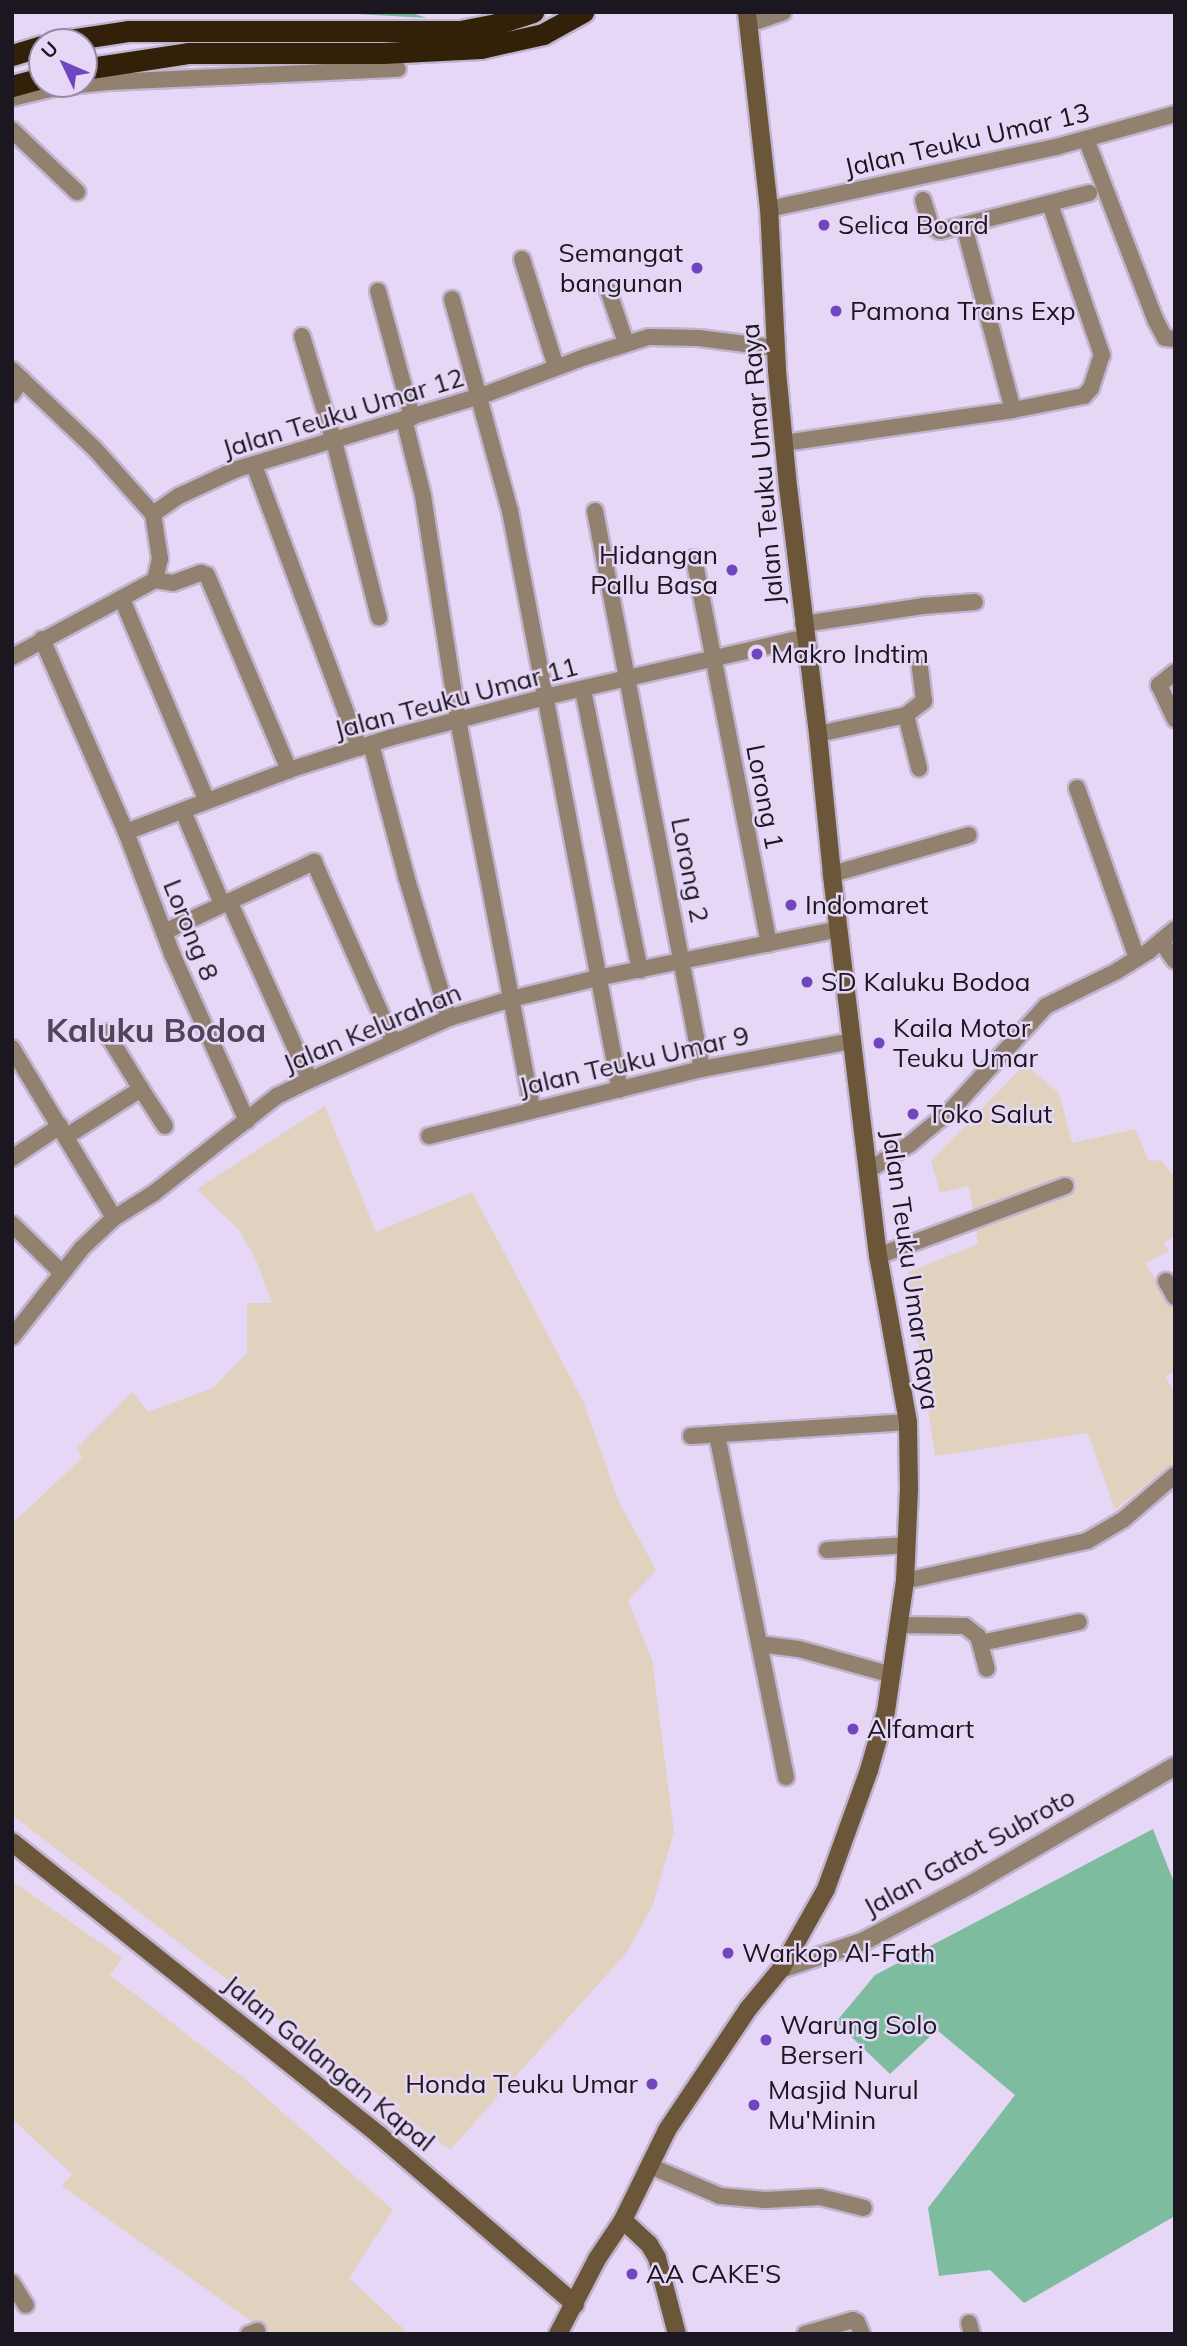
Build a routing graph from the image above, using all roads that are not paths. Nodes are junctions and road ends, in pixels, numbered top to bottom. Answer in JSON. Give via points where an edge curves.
{"nodes":[{"id":1,"x":533,"y":12,"type":"edge"},
{"id":2,"x":583,"y":12,"type":"edge"},
{"id":3,"x":783,"y":12,"type":"edge"},
{"id":4,"x":748,"y":18,"type":"edge"},
{"id":5,"x":98,"y":36,"type":"edge"},
{"id":6,"x":98,"y":67,"type":"edge"},
{"id":7,"x":398,"y":69,"type":"dead end"},
{"id":8,"x":12,"y":98,"type":"edge"},
{"id":9,"x":1175,"y":114,"type":"edge"},
{"id":10,"x":12,"y":130,"type":"edge"},
{"id":11,"x":1086,"y":139,"type":"junction"},
{"id":12,"x":77,"y":192,"type":"dead end"},
{"id":13,"x":1089,"y":193,"type":"dead end"},
{"id":14,"x":923,"y":200,"type":"dead end"},
{"id":15,"x":1050,"y":204,"type":"junction"},
{"id":16,"x":769,"y":209,"type":"junction"},
{"id":17,"x":964,"y":226,"type":"junction"},
{"id":18,"x":522,"y":259,"type":"dead end"},
{"id":19,"x":608,"y":290,"type":"dead end"},
{"id":20,"x":378,"y":291,"type":"dead end"},
{"id":21,"x":452,"y":299,"type":"dead end"},
{"id":22,"x":302,"y":336,"type":"dead end"},
{"id":23,"x":1175,"y":340,"type":"edge"},
{"id":24,"x":626,"y":343,"type":"junction"},
{"id":25,"x":776,"y":348,"type":"junction"},
{"id":26,"x":556,"y":367,"type":"junction"},
{"id":27,"x":17,"y":374,"type":"edge"},
{"id":28,"x":12,"y":394,"type":"edge"},
{"id":29,"x":481,"y":396,"type":"junction"},
{"id":30,"x":1013,"y":410,"type":"junction"},
{"id":31,"x":408,"y":418,"type":"junction"},
{"id":32,"x":334,"y":441,"type":"junction"},
{"id":33,"x":784,"y":443,"type":"junction"},
{"id":34,"x":254,"y":465,"type":"junction"},
{"id":35,"x":595,"y":512,"type":"dead end"},
{"id":36,"x":153,"y":514,"type":"junction"},
{"id":37,"x":694,"y":558,"type":"dead end"},
{"id":38,"x":155,"y":580,"type":"junction"},
{"id":39,"x":121,"y":599,"type":"junction"},
{"id":40,"x":975,"y":602,"type":"dead end"},
{"id":41,"x":379,"y":617,"type":"dead end"},
{"id":42,"x":805,"y":630,"type":"junction"},
{"id":43,"x":42,"y":639,"type":"junction"},
{"id":44,"x":12,"y":657,"type":"edge"},
{"id":45,"x":714,"y":659,"type":"junction"},
{"id":46,"x":920,"y":666,"type":"dead end"},
{"id":47,"x":1175,"y":672,"type":"edge"},
{"id":48,"x":629,"y":680,"type":"junction"},
{"id":49,"x":583,"y":690,"type":"junction"},
{"id":50,"x":545,"y":697,"type":"junction"},
{"id":51,"x":906,"y":715,"type":"junction"},
{"id":52,"x":458,"y":719,"type":"junction"},
{"id":53,"x":1175,"y":720,"type":"edge"},
{"id":54,"x":818,"y":734,"type":"junction"},
{"id":55,"x":365,"y":746,"type":"junction"},
{"id":56,"x":919,"y":768,"type":"dead end"},
{"id":57,"x":289,"y":770,"type":"junction"},
{"id":58,"x":1077,"y":788,"type":"dead end"},
{"id":59,"x":207,"y":801,"type":"junction"},
{"id":60,"x":183,"y":811,"type":"junction"},
{"id":61,"x":126,"y":832,"type":"junction"},
{"id":62,"x":969,"y":835,"type":"dead end"},
{"id":63,"x":832,"y":874,"type":"junction"},
{"id":64,"x":225,"y":902,"type":"junction"},
{"id":65,"x":839,"y":929,"type":"junction"},
{"id":66,"x":1175,"y":929,"type":"edge"},
{"id":67,"x":164,"y":932,"type":"junction"},
{"id":68,"x":1161,"y":941,"type":"junction"},
{"id":69,"x":769,"y":944,"type":"junction"},
{"id":70,"x":1137,"y":958,"type":"junction"},
{"id":71,"x":682,"y":961,"type":"junction"},
{"id":72,"x":1175,"y":961,"type":"edge"},
{"id":73,"x":640,"y":970,"type":"junction"},
{"id":74,"x":597,"y":978,"type":"junction"},
{"id":75,"x":511,"y":999,"type":"junction"},
{"id":76,"x":449,"y":1018,"type":"junction"},
{"id":77,"x":106,"y":1032,"type":"dead end"},
{"id":78,"x":393,"y":1041,"type":"junction"},
{"id":79,"x":851,"y":1041,"type":"junction"},
{"id":80,"x":12,"y":1048,"type":"edge"},
{"id":81,"x":702,"y":1069,"type":"junction"},
{"id":82,"x":310,"y":1080,"type":"junction"},
{"id":83,"x":141,"y":1089,"type":"junction"},
{"id":84,"x":620,"y":1090,"type":"junction"},
{"id":85,"x":532,"y":1108,"type":"junction"},
{"id":86,"x":247,"y":1121,"type":"junction"},
{"id":87,"x":165,"y":1126,"type":"dead end"},
{"id":88,"x":63,"y":1131,"type":"junction"},
{"id":89,"x":429,"y":1136,"type":"dead end"},
{"id":90,"x":12,"y":1158,"type":"edge"},
{"id":91,"x":869,"y":1170,"type":"junction"},
{"id":92,"x":1065,"y":1186,"type":"dead end"},
{"id":93,"x":114,"y":1218,"type":"junction"},
{"id":94,"x":12,"y":1224,"type":"edge"},
{"id":95,"x":877,"y":1256,"type":"junction"},
{"id":96,"x":62,"y":1273,"type":"junction"},
{"id":97,"x":1166,"y":1281,"type":"dead end"},
{"id":98,"x":1175,"y":1297,"type":"edge"},
{"id":99,"x":12,"y":1337,"type":"edge"},
{"id":100,"x":908,"y":1422,"type":"junction"},
{"id":101,"x":718,"y":1435,"type":"junction"},
{"id":102,"x":691,"y":1436,"type":"dead end"},
{"id":103,"x":1175,"y":1475,"type":"edge"},
{"id":104,"x":907,"y":1545,"type":"junction"},
{"id":105,"x":827,"y":1550,"type":"dead end"},
{"id":106,"x":905,"y":1581,"type":"junction"},
{"id":107,"x":1079,"y":1622,"type":"dead end"},
{"id":108,"x":901,"y":1625,"type":"junction"},
{"id":109,"x":981,"y":1643,"type":"junction"},
{"id":110,"x":758,"y":1644,"type":"junction"},
{"id":111,"x":987,"y":1669,"type":"dead end"},
{"id":112,"x":892,"y":1675,"type":"junction"},
{"id":113,"x":1175,"y":1766,"type":"edge"},
{"id":114,"x":786,"y":1777,"type":"dead end"},
{"id":115,"x":12,"y":1842,"type":"edge"},
{"id":116,"x":781,"y":1969,"type":"junction"},
{"id":117,"x":650,"y":2166,"type":"junction"},
{"id":118,"x":864,"y":2208,"type":"dead end"},
{"id":119,"x":623,"y":2220,"type":"junction"},
{"id":120,"x":12,"y":2283,"type":"edge"},
{"id":121,"x":575,"y":2304,"type":"junction"},
{"id":122,"x":26,"y":2305,"type":"dead end"},
{"id":123,"x":558,"y":2334,"type":"edge"},
{"id":124,"x":677,"y":2334,"type":"edge"},
{"id":125,"x":805,"y":2334,"type":"edge"},
{"id":126,"x":862,"y":2334,"type":"edge"}],
"edges":[{"from":1,"to":5,"type":"highway","via":[[460,31],[130,31]]},
{"from":2,"to":6,"type":"highway","via":[[543,34],[481,48],[188,53]]},
{"from":3,"to":4,"type":"street"},
{"from":4,"to":16,"type":"main road","name":"Jalan Teuku Umar Raya"},
{"from":7,"to":8,"type":"street","via":[[108,82]]},
{"from":9,"to":11,"type":"street","name":"Jalan Teuku Umar 13"},
{"from":10,"to":12,"type":"street"},
{"from":11,"to":16,"type":"street","name":"Jalan Teuku Umar 13"},
{"from":11,"to":23,"type":"street","via":[[1156,321],[1165,338]]},
{"from":13,"to":15,"type":"street"},
{"from":14,"to":17,"type":"street","via":[[936,231]]},
{"from":15,"to":17,"type":"street"},
{"from":15,"to":30,"type":"street","via":[[1101,348],[1100,364],[1084,396]]},
{"from":16,"to":25,"type":"main road","name":"Jalan Teuku Umar Raya"},
{"from":17,"to":30,"type":"street"},
{"from":18,"to":26,"type":"street"},
{"from":19,"to":24,"type":"street"},
{"from":20,"to":31,"type":"street"},
{"from":21,"to":29,"type":"street"},
{"from":22,"to":32,"type":"street"},
{"from":24,"to":25,"type":"street","name":"Jalan Teuku Umar 12","via":[[649,337],[685,337]]},
{"from":24,"to":26,"type":"street","name":"Jalan Teuku Umar 12"},
{"from":25,"to":33,"type":"main road","name":"Jalan Teuku Umar Raya"},
{"from":26,"to":29,"type":"street","name":"Jalan Teuku Umar 12"},
{"from":27,"to":28,"type":"street"},
{"from":27,"to":36,"type":"street","via":[[94,448]]},
{"from":29,"to":31,"type":"street","name":"Jalan Teuku Umar 12"},
{"from":29,"to":50,"type":"street","via":[[510,511]]},
{"from":30,"to":33,"type":"street"},
{"from":31,"to":32,"type":"street","name":"Jalan Teuku Umar 12"},
{"from":31,"to":52,"type":"street"},
{"from":32,"to":34,"type":"street","name":"Jalan Teuku Umar 12"},
{"from":32,"to":41,"type":"street"},
{"from":33,"to":42,"type":"main road","name":"Jalan Teuku Umar Raya"},
{"from":34,"to":36,"type":"street","name":"Jalan Teuku Umar 12","via":[[201,485]]},
{"from":34,"to":55,"type":"street"},
{"from":35,"to":48,"type":"street","name":"Lorong 2"},
{"from":36,"to":38,"type":"street","via":[[160,559]]},
{"from":37,"to":45,"type":"street","name":"Lorong 1"},
{"from":38,"to":39,"type":"street"},
{"from":38,"to":57,"type":"street","via":[[173,583],[207,575]]},
{"from":39,"to":43,"type":"street"},
{"from":39,"to":59,"type":"street"},
{"from":40,"to":42,"type":"street","name":"Jalan Teuku Umar 11","via":[[923,606]]},
{"from":42,"to":45,"type":"street","name":"Jalan Teuku Umar 11"},
{"from":42,"to":54,"type":"main road","name":"Jalan Teuku Umar Raya"},
{"from":43,"to":44,"type":"street"},
{"from":43,"to":61,"type":"street","name":"Lorong 8"},
{"from":45,"to":48,"type":"street","name":"Jalan Teuku Umar 11"},
{"from":45,"to":69,"type":"street","name":"Lorong 1"},
{"from":46,"to":51,"type":"street","via":[[924,701]]},
{"from":47,"to":53,"type":"street","via":[[1159,685]]},
{"from":48,"to":49,"type":"street","name":"Jalan Teuku Umar 11"},
{"from":48,"to":71,"type":"street","name":"Lorong 2"},
{"from":49,"to":50,"type":"street","name":"Jalan Teuku Umar 11"},
{"from":49,"to":73,"type":"street"},
{"from":50,"to":52,"type":"street","name":"Jalan Teuku Umar 11"},
{"from":50,"to":74,"type":"street"},
{"from":51,"to":54,"type":"street"},
{"from":51,"to":56,"type":"street"},
{"from":52,"to":55,"type":"street","name":"Jalan Teuku Umar 11"},
{"from":52,"to":75,"type":"street"},
{"from":54,"to":63,"type":"main road","name":"Jalan Teuku Umar Raya"},
{"from":55,"to":57,"type":"street","name":"Jalan Teuku Umar 11"},
{"from":55,"to":76,"type":"street"},
{"from":57,"to":59,"type":"street","name":"Jalan Teuku Umar 11"},
{"from":58,"to":70,"type":"street"},
{"from":59,"to":60,"type":"street","name":"Jalan Teuku Umar 11"},
{"from":60,"to":61,"type":"street","name":"Jalan Teuku Umar 11"},
{"from":60,"to":64,"type":"street"},
{"from":61,"to":67,"type":"street","name":"Lorong 8"},
{"from":62,"to":63,"type":"street"},
{"from":63,"to":65,"type":"main road","name":"Jalan Teuku Umar Raya"},
{"from":64,"to":67,"type":"street"},
{"from":64,"to":78,"type":"street","via":[[316,863]]},
{"from":64,"to":82,"type":"street"},
{"from":65,"to":69,"type":"street","name":"Jalan Kelurahan"},
{"from":65,"to":79,"type":"main road","name":"Jalan Teuku Umar Raya"},
{"from":66,"to":68,"type":"street"},
{"from":67,"to":86,"type":"street","name":"Lorong 8"},
{"from":68,"to":70,"type":"street"},
{"from":68,"to":72,"type":"street"},
{"from":69,"to":71,"type":"street","name":"Jalan Kelurahan"},
{"from":70,"to":91,"type":"street","via":[[1046,1006],[952,1109]]},
{"from":71,"to":73,"type":"street","name":"Jalan Kelurahan"},
{"from":71,"to":81,"type":"street","name":"Lorong 2"},
{"from":73,"to":74,"type":"street","name":"Jalan Kelurahan"},
{"from":74,"to":75,"type":"street","name":"Jalan Kelurahan"},
{"from":74,"to":84,"type":"street"},
{"from":75,"to":76,"type":"street","name":"Jalan Kelurahan"},
{"from":75,"to":85,"type":"street"},
{"from":76,"to":78,"type":"street","name":"Jalan Kelurahan"},
{"from":77,"to":83,"type":"street"},
{"from":78,"to":82,"type":"street","name":"Jalan Kelurahan"},
{"from":79,"to":81,"type":"street","name":"Jalan Teuku Umar 9"},
{"from":79,"to":91,"type":"main road","name":"Jalan Teuku Umar Raya"},
{"from":80,"to":88,"type":"street"},
{"from":81,"to":84,"type":"street","name":"Jalan Teuku Umar 9"},
{"from":82,"to":86,"type":"street","name":"Jalan Kelurahan","via":[[277,1096]]},
{"from":83,"to":87,"type":"street"},
{"from":83,"to":88,"type":"street"},
{"from":84,"to":85,"type":"street","name":"Jalan Teuku Umar 9"},
{"from":85,"to":89,"type":"street","name":"Jalan Teuku Umar 9"},
{"from":86,"to":93,"type":"street","name":"Jalan Kelurahan"},
{"from":88,"to":90,"type":"street"},
{"from":88,"to":93,"type":"street"},
{"from":91,"to":95,"type":"main road","name":"Jalan Teuku Umar Raya"},
{"from":92,"to":95,"type":"street"},
{"from":93,"to":96,"type":"street","name":"Jalan Kelurahan"},
{"from":94,"to":96,"type":"street"},
{"from":95,"to":100,"type":"main road","name":"Jalan Teuku Umar Raya"},
{"from":96,"to":99,"type":"street","name":"Jalan Kelurahan"},
{"from":97,"to":98,"type":"street"},
{"from":100,"to":101,"type":"street"},
{"from":100,"to":104,"type":"main road","name":"Jalan Teuku Umar Raya"},
{"from":101,"to":102,"type":"street"},
{"from":101,"to":110,"type":"street"},
{"from":103,"to":106,"type":"street","via":[[1125,1519],[1087,1541]]},
{"from":104,"to":105,"type":"street"},
{"from":104,"to":106,"type":"main road","name":"Jalan Teuku Umar Raya"},
{"from":106,"to":108,"type":"main road","name":"Jalan Teuku Umar Raya"},
{"from":107,"to":109,"type":"street"},
{"from":108,"to":109,"type":"street","via":[[957,1623],[972,1630]]},
{"from":108,"to":112,"type":"main road","name":"Jalan Teuku Umar Raya"},
{"from":109,"to":111,"type":"street"},
{"from":110,"to":112,"type":"street","via":[[799,1649]]},
{"from":110,"to":114,"type":"street"},
{"from":112,"to":116,"type":"main road","name":"Jalan Teuku Umar Raya","via":[[869,1770],[843,1847],[826,1889]]},
{"from":113,"to":116,"type":"street","name":"Jalan Gatot Subroto","via":[[970,1885],[863,1941]]},
{"from":115,"to":121,"type":"main road","name":"Jalan Galangan Kapal","via":[[379,2135]]},
{"from":116,"to":117,"type":"main road","name":"Jalan Teuku Umar Raya","via":[[748,2009],[667,2130]]},
{"from":117,"to":118,"type":"street","via":[[720,2196],[765,2200],[820,2197]]},
{"from":117,"to":119,"type":"main road","name":"Jalan Teuku Umar Raya"},
{"from":119,"to":121,"type":"main road","name":"Jalan Teuku Umar Raya"},
{"from":119,"to":124,"type":"main road","via":[[657,2258]]},
{"from":120,"to":122,"type":"street"},
{"from":121,"to":123,"type":"main road","name":"Jalan Teuku Umar Raya"},
{"from":125,"to":126,"type":"street","via":[[853,2320]]}]}
